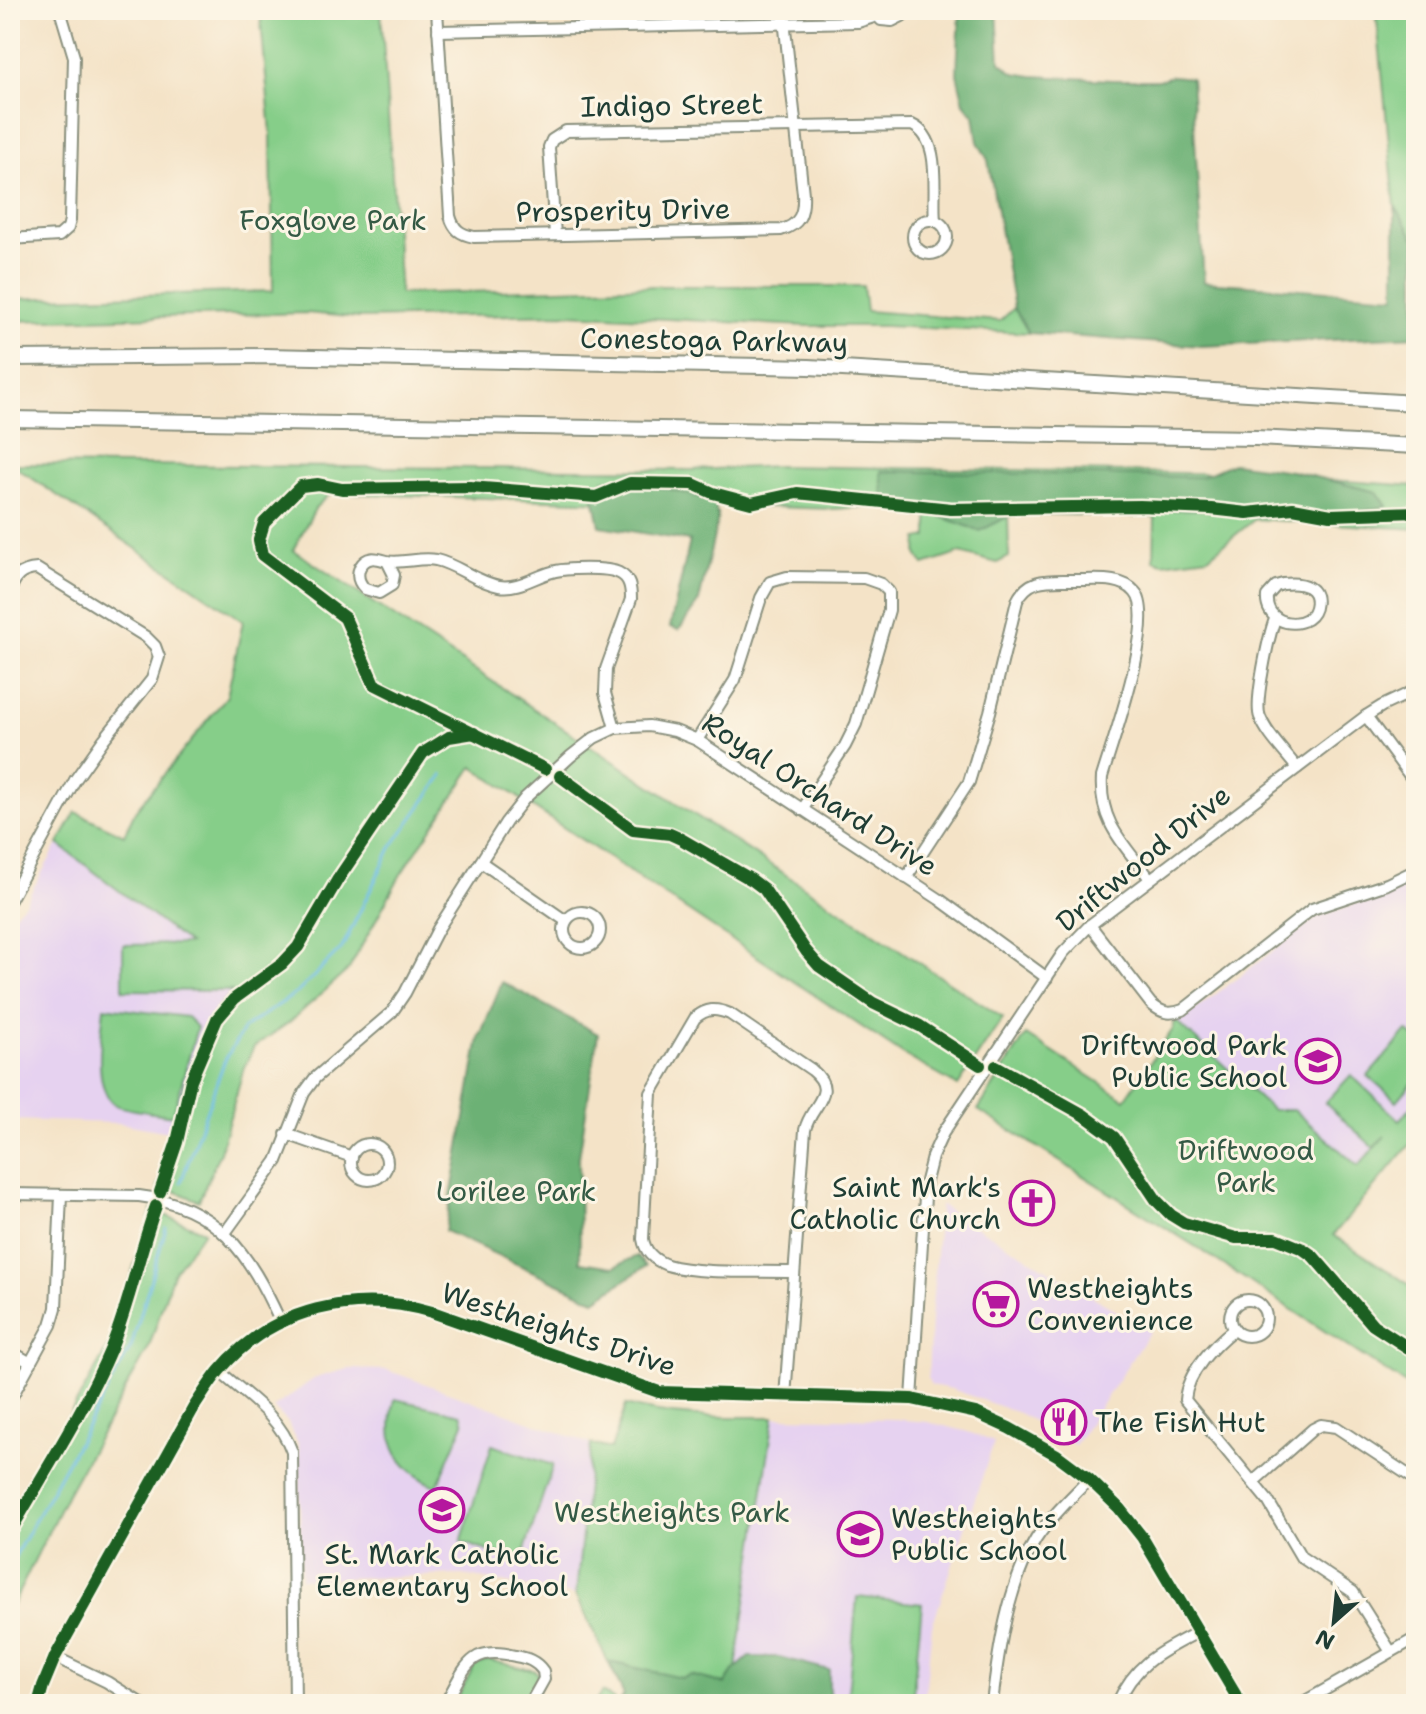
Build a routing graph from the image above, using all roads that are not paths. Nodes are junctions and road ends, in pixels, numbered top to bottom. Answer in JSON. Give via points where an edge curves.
{"nodes":[{"id":1,"x":60,"y":10,"type":"edge"},
{"id":2,"x":437,"y":10,"type":"edge"},
{"id":3,"x":783,"y":10,"type":"edge"},
{"id":4,"x":905,"y":10,"type":"edge"},
{"id":5,"x":875,"y":13,"type":"edge"},
{"id":6,"x":785,"y":24,"type":"junction"},
{"id":7,"x":438,"y":31,"type":"junction"},
{"id":8,"x":795,"y":127,"type":"junction"},
{"id":9,"x":935,"y":221,"type":"dead end"},
{"id":10,"x":555,"y":235,"type":"junction"},
{"id":11,"x":10,"y":239,"type":"edge"},
{"id":12,"x":10,"y":358,"type":"edge"},
{"id":13,"x":1416,"y":403,"type":"edge"},
{"id":14,"x":10,"y":419,"type":"edge"},
{"id":15,"x":1416,"y":446,"type":"edge"},
{"id":16,"x":387,"y":561,"type":"dead end"},
{"id":17,"x":10,"y":592,"type":"edge"},
{"id":18,"x":1275,"y":619,"type":"junction"},
{"id":19,"x":1416,"y":690,"type":"edge"},
{"id":20,"x":1366,"y":716,"type":"junction"},
{"id":21,"x":615,"y":728,"type":"junction"},
{"id":22,"x":697,"y":740,"type":"junction"},
{"id":23,"x":1297,"y":768,"type":"junction"},
{"id":24,"x":1416,"y":784,"type":"edge"},
{"id":25,"x":802,"y":810,"type":"junction"},
{"id":26,"x":481,"y":862,"type":"junction"},
{"id":27,"x":1416,"y":870,"type":"edge"},
{"id":28,"x":906,"y":878,"type":"junction"},
{"id":29,"x":1150,"y":879,"type":"junction"},
{"id":30,"x":10,"y":900,"type":"edge"},
{"id":31,"x":566,"y":921,"type":"dead end"},
{"id":32,"x":1090,"y":925,"type":"junction"},
{"id":33,"x":1047,"y":978,"type":"junction"},
{"id":34,"x":286,"y":1134,"type":"junction"},
{"id":35,"x":352,"y":1157,"type":"dead end"},
{"id":36,"x":10,"y":1194,"type":"edge"},
{"id":37,"x":61,"y":1195,"type":"junction"},
{"id":38,"x":225,"y":1233,"type":"junction"},
{"id":39,"x":793,"y":1272,"type":"junction"},
{"id":40,"x":280,"y":1321,"type":"junction"},
{"id":41,"x":1234,"y":1329,"type":"dead end"},
{"id":42,"x":10,"y":1351,"type":"edge"},
{"id":43,"x":31,"y":1363,"type":"junction"},
{"id":44,"x":219,"y":1371,"type":"junction"},
{"id":45,"x":785,"y":1397,"type":"junction"},
{"id":46,"x":912,"y":1399,"type":"junction"},
{"id":47,"x":10,"y":1400,"type":"edge"},
{"id":48,"x":1089,"y":1479,"type":"junction"},
{"id":49,"x":1416,"y":1480,"type":"edge"},
{"id":50,"x":1253,"y":1482,"type":"junction"},
{"id":51,"x":1198,"y":1632,"type":"junction"},
{"id":52,"x":1416,"y":1638,"type":"edge"},
{"id":53,"x":1391,"y":1652,"type":"junction"},
{"id":54,"x":55,"y":1657,"type":"junction"},
{"id":55,"x":38,"y":1704,"type":"edge"},
{"id":56,"x":142,"y":1704,"type":"edge"},
{"id":57,"x":295,"y":1704,"type":"edge"},
{"id":58,"x":445,"y":1704,"type":"edge"},
{"id":59,"x":530,"y":1704,"type":"edge"},
{"id":60,"x":992,"y":1704,"type":"edge"},
{"id":61,"x":1117,"y":1704,"type":"edge"},
{"id":62,"x":1241,"y":1704,"type":"edge"},
{"id":63,"x":1300,"y":1704,"type":"edge"}],
"edges":[{"from":1,"to":11,"type":"street","via":[[74,57],[70,220],[59,236]]},
{"from":2,"to":7,"type":"street","name":"Prosperity Drive"},
{"from":3,"to":6,"type":"street","name":"Prosperity Drive"},
{"from":4,"to":5,"type":"street","via":[[892,21]]},
{"from":5,"to":6,"type":"street","via":[[858,22]]},
{"from":6,"to":7,"type":"street"},
{"from":6,"to":8,"type":"street","name":"Prosperity Drive"},
{"from":7,"to":10,"type":"street","name":"Prosperity Drive","via":[[453,227],[474,237]]},
{"from":8,"to":9,"type":"street","via":[[918,128],[931,150]]},
{"from":8,"to":10,"type":"street","name":"Prosperity Drive","via":[[803,205],[796,224],[788,229]]},
{"from":8,"to":10,"type":"street","name":"Indigo Street","via":[[566,131],[549,147]]},
{"from":12,"to":13,"type":"highway","name":"Conestoga Parkway","via":[[265,356],[809,367]]},
{"from":14,"to":15,"type":"highway","via":[[1256,438]]},
{"from":16,"to":21,"type":"street","via":[[434,560],[500,586],[561,569],[619,573],[627,579],[631,599],[606,669],[605,693]]},
{"from":17,"to":30,"type":"street","via":[[17,576],[37,569],[146,637],[159,657],[152,679],[75,780]]},
{"from":18,"to":18,"type":"street","via":[[1308,618],[1316,606],[1315,594],[1306,586],[1276,586],[1267,596]]},
{"from":18,"to":23,"type":"street","via":[[1258,713]]},
{"from":19,"to":20,"type":"street","name":"Driftwood Drive"},
{"from":20,"to":23,"type":"street","name":"Driftwood Drive"},
{"from":20,"to":24,"type":"street"},
{"from":21,"to":22,"type":"street","name":"Royal Orchard Drive","via":[[649,726]]},
{"from":21,"to":26,"type":"street","name":"Royal Orchard Drive","via":[[594,738],[525,798]]},
{"from":22,"to":25,"type":"street","name":"Royal Orchard Drive"},
{"from":22,"to":25,"type":"street","via":[[735,680],[770,582],[864,578],[881,584],[889,592],[889,610],[856,724]]},
{"from":23,"to":29,"type":"street","name":"Driftwood Drive"},
{"from":25,"to":28,"type":"street","name":"Royal Orchard Drive"},
{"from":26,"to":31,"type":"street"},
{"from":26,"to":34,"type":"street","name":"Royal Orchard Drive","via":[[392,1012],[315,1078]]},
{"from":27,"to":32,"type":"street","via":[[1312,909],[1173,1014],[1151,1004]]},
{"from":28,"to":29,"type":"street","via":[[969,782],[1017,601],[1030,584],[1047,580],[1119,582],[1141,601],[1138,653],[1102,777],[1101,798],[1112,829]]},
{"from":28,"to":33,"type":"street","name":"Royal Orchard Drive"},
{"from":29,"to":32,"type":"street","name":"Driftwood Drive"},
{"from":32,"to":33,"type":"street","name":"Driftwood Drive"},
{"from":33,"to":46,"type":"street","name":"Driftwood Drive","via":[[932,1157],[926,1181]]},
{"from":34,"to":35,"type":"street"},
{"from":34,"to":38,"type":"street","name":"Royal Orchard Drive","via":[[268,1176]]},
{"from":36,"to":37,"type":"street"},
{"from":37,"to":38,"type":"street","via":[[159,1198],[206,1217]]},
{"from":37,"to":43,"type":"street","via":[[56,1308]]},
{"from":38,"to":40,"type":"street","via":[[262,1283]]},
{"from":39,"to":39,"type":"street","via":[[805,1130],[823,1097],[822,1079],[730,1014],[708,1010],[695,1018],[651,1093],[645,1248],[653,1258],[686,1268]]},
{"from":39,"to":45,"type":"street"},
{"from":40,"to":44,"type":"street","name":"Westheights Drive"},
{"from":40,"to":45,"type":"street","name":"Westheights Drive","via":[[321,1307],[404,1303],[659,1392]]},
{"from":41,"to":50,"type":"street","via":[[1215,1344],[1189,1383],[1185,1400]]},
{"from":42,"to":43,"type":"street"},
{"from":43,"to":47,"type":"street"},
{"from":44,"to":54,"type":"street","name":"Westheights Drive"},
{"from":44,"to":57,"type":"street","via":[[272,1417],[292,1452]]},
{"from":45,"to":46,"type":"street","name":"Westheights Drive"},
{"from":46,"to":48,"type":"street","name":"Westheights Drive","via":[[976,1413],[1025,1435]]},
{"from":48,"to":51,"type":"street","name":"Westheights Drive","via":[[1142,1537]]},
{"from":48,"to":60,"type":"street","via":[[1029,1553],[999,1643]]},
{"from":49,"to":50,"type":"street","via":[[1336,1427],[1321,1425]]},
{"from":50,"to":53,"type":"street","via":[[1301,1557],[1353,1592]]},
{"from":51,"to":61,"type":"street","via":[[1145,1662]]},
{"from":51,"to":62,"type":"street","name":"Westheights Drive"},
{"from":52,"to":53,"type":"street"},
{"from":53,"to":63,"type":"street"},
{"from":54,"to":55,"type":"street","name":"Westheights Drive"},
{"from":54,"to":56,"type":"street"},
{"from":58,"to":59,"type":"street","via":[[467,1664],[484,1653],[502,1652],[534,1662],[543,1671]]}]}
